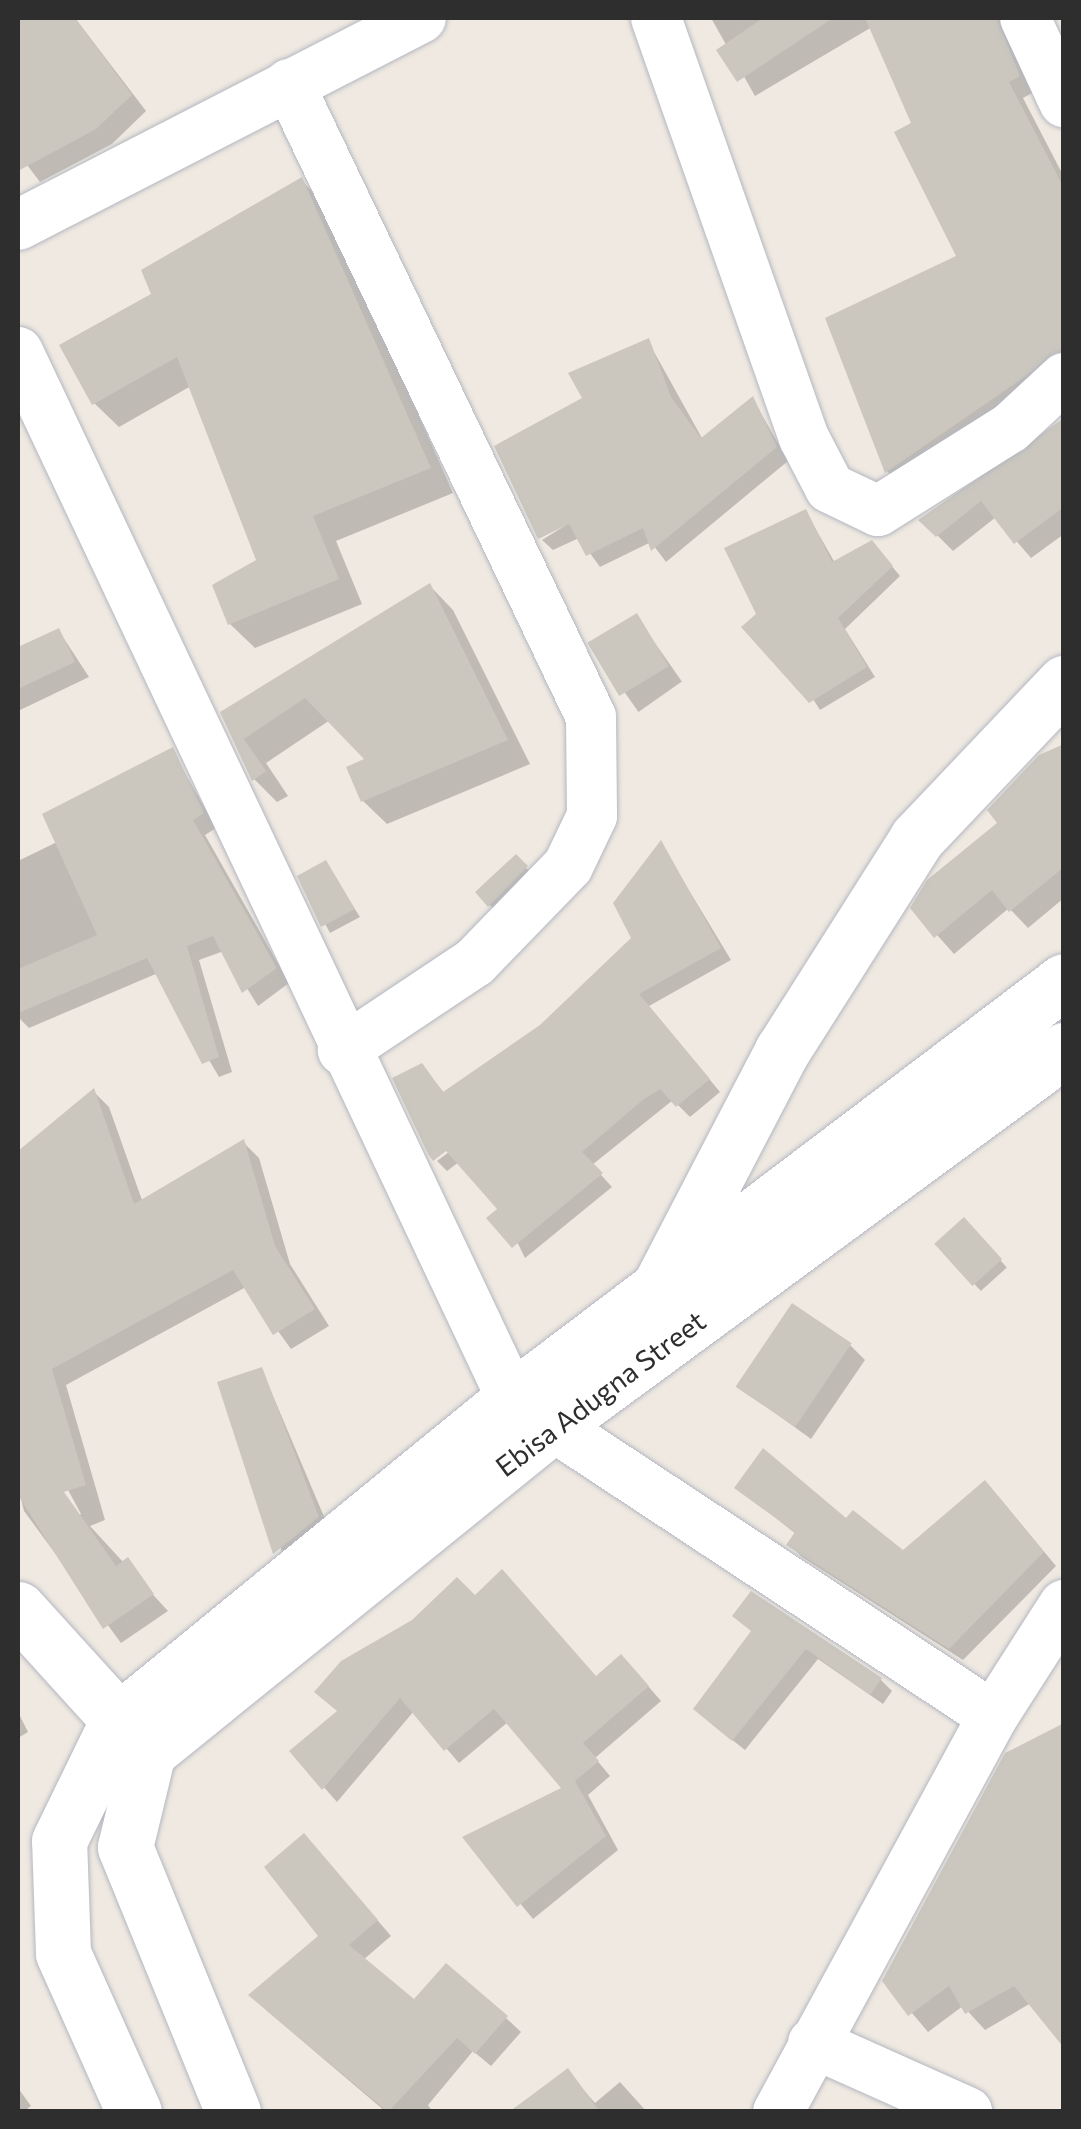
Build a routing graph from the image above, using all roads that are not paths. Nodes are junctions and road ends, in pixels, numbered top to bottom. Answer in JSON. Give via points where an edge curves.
{"nodes":[{"id":1,"x":421,"y":18,"type":"edge"},
{"id":2,"x":656,"y":18,"type":"edge"},
{"id":3,"x":1026,"y":18,"type":"edge"},
{"id":4,"x":289,"y":84,"type":"junction"},
{"id":5,"x":1064,"y":102,"type":"edge"},
{"id":6,"x":18,"y":225,"type":"edge"},
{"id":7,"x":18,"y":352,"type":"edge"},
{"id":8,"x":1064,"y":378,"type":"edge"},
{"id":9,"x":1064,"y":684,"type":"edge"},
{"id":10,"x":1064,"y":982,"type":"edge"},
{"id":11,"x":343,"y":1050,"type":"junction"},
{"id":12,"x":1064,"y":1050,"type":"edge"},
{"id":13,"x":657,"y":1291,"type":"junction"},
{"id":14,"x":531,"y":1414,"type":"junction"},
{"id":15,"x":1064,"y":1606,"type":"edge"},
{"id":16,"x":18,"y":1609,"type":"edge"},
{"id":17,"x":992,"y":1716,"type":"junction"},
{"id":18,"x":133,"y":1737,"type":"junction"},
{"id":19,"x":812,"y":2042,"type":"junction"},
{"id":20,"x":134,"y":2112,"type":"edge"},
{"id":21,"x":233,"y":2112,"type":"edge"},
{"id":22,"x":778,"y":2112,"type":"edge"},
{"id":23,"x":967,"y":2112,"type":"edge"}],
"edges":[{"from":1,"to":4,"type":"street"},
{"from":2,"to":8,"type":"street","via":[[804,438],[830,488],[878,511],[1010,428]]},
{"from":3,"to":5,"type":"street"},
{"from":4,"to":6,"type":"street"},
{"from":4,"to":11,"type":"street","via":[[591,716],[592,816],[568,866],[475,962]]},
{"from":7,"to":11,"type":"street"},
{"from":9,"to":13,"type":"main road","via":[[917,838],[782,1051]]},
{"from":10,"to":13,"type":"main road","name":"Ebisa Adugna Street"},
{"from":11,"to":14,"type":"street"},
{"from":12,"to":14,"type":"main road","name":"Ebisa Adugna Street"},
{"from":13,"to":14,"type":"main road","name":"Ebisa Adugna Street"},
{"from":14,"to":17,"type":"street"},
{"from":14,"to":18,"type":"main road","name":"Ebisa Adugna Street"},
{"from":14,"to":18,"type":"main road","name":"Ebisa Adugna Street","via":[[194,1664]]},
{"from":15,"to":17,"type":"street"},
{"from":16,"to":18,"type":"main road"},
{"from":17,"to":19,"type":"street"},
{"from":18,"to":20,"type":"main road","via":[[60,1841],[63,1953]]},
{"from":18,"to":21,"type":"main road","via":[[125,1848]]},
{"from":19,"to":22,"type":"street"},
{"from":19,"to":23,"type":"street"}]}
